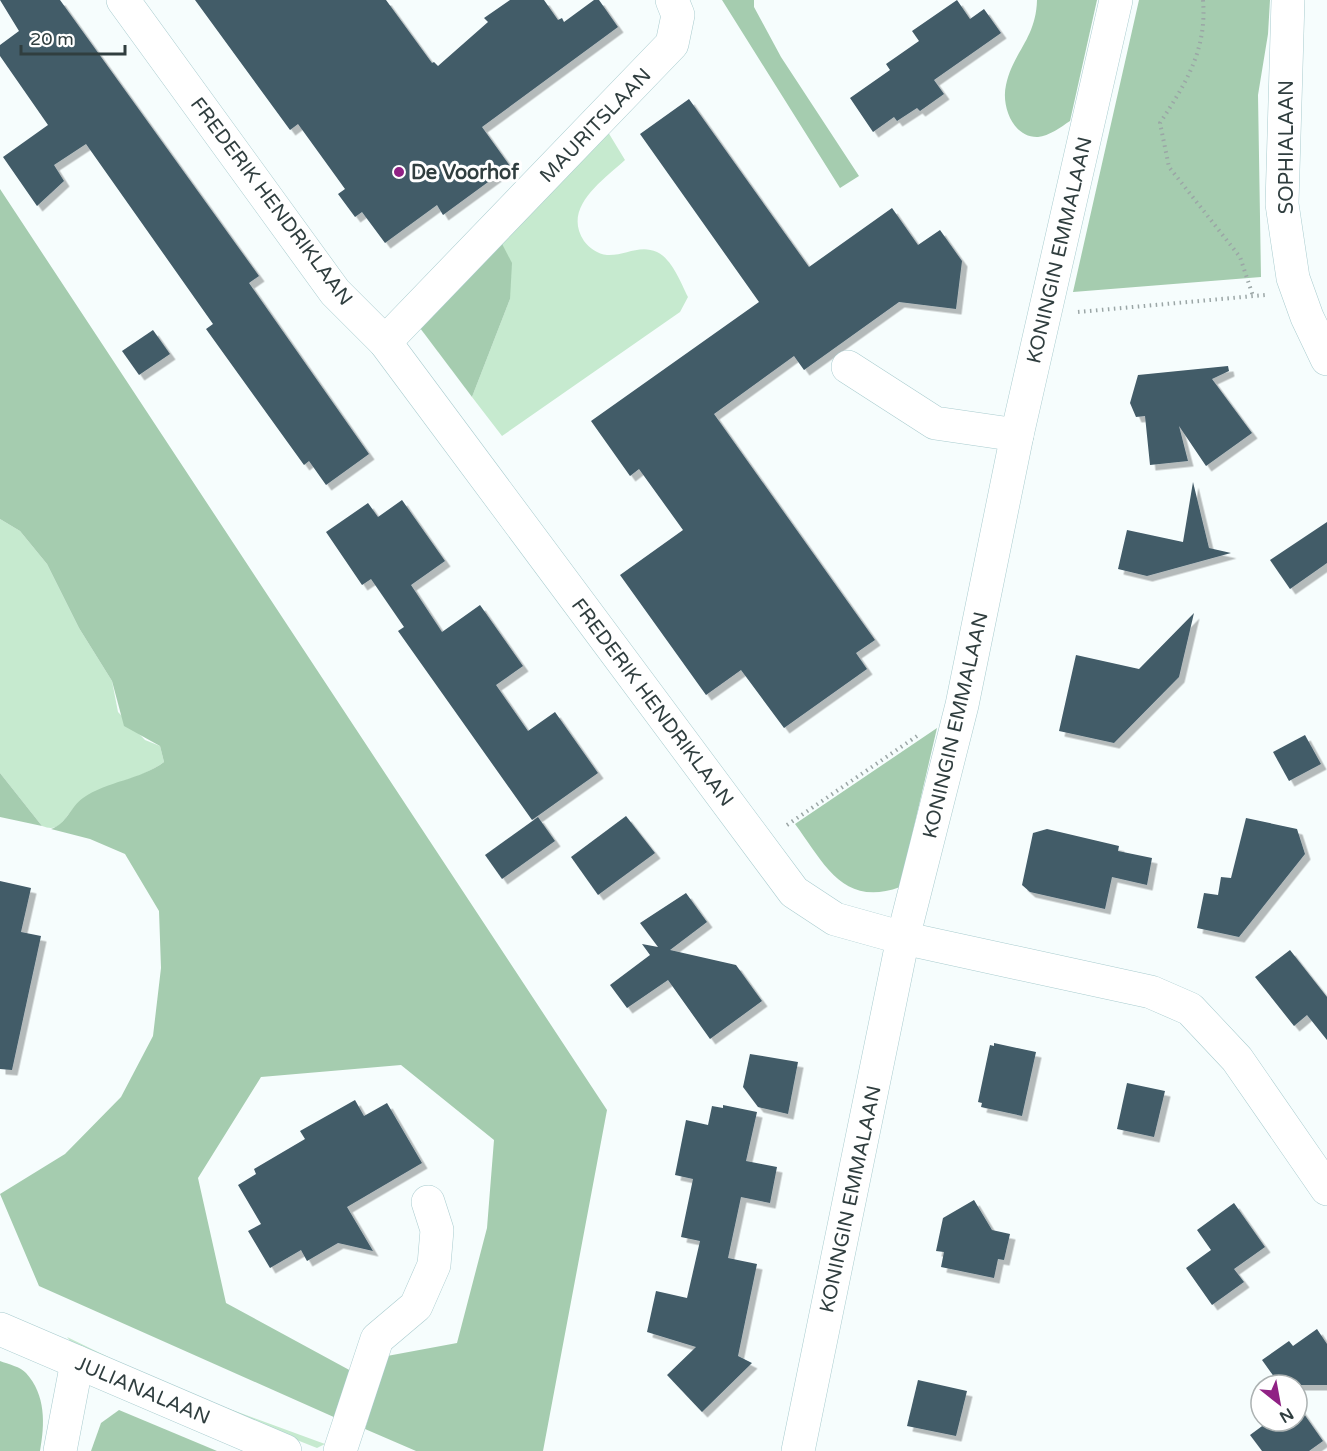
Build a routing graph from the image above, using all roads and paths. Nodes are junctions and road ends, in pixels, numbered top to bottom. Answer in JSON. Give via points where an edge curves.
{"nodes":[{"id":1,"x":123,"y":0,"type":"edge"},
{"id":2,"x":672,"y":0,"type":"edge"},
{"id":3,"x":1116,"y":0,"type":"edge"},
{"id":4,"x":1203,"y":0,"type":"edge"},
{"id":5,"x":1288,"y":0,"type":"edge"},
{"id":6,"x":1298,"y":292,"type":"junction"},
{"id":7,"x":1253,"y":296,"type":"junction"},
{"id":8,"x":1045,"y":315,"type":"junction"},
{"id":9,"x":385,"y":342,"type":"junction"},
{"id":10,"x":1327,"y":359,"type":"edge"},
{"id":11,"x":848,"y":367,"type":"dead end"},
{"id":12,"x":1017,"y":435,"type":"junction"},
{"id":13,"x":962,"y":705,"type":"junction"},
{"id":14,"x":759,"y":845,"type":"junction"},
{"id":15,"x":903,"y":938,"type":"junction"},
{"id":16,"x":1327,"y":1189,"type":"edge"},
{"id":17,"x":428,"y":1202,"type":"dead end"},
{"id":18,"x":0,"y":1329,"type":"edge"},
{"id":19,"x":77,"y":1362,"type":"junction"},
{"id":20,"x":60,"y":1451,"type":"edge"},
{"id":21,"x":285,"y":1451,"type":"edge"},
{"id":22,"x":340,"y":1451,"type":"edge"},
{"id":23,"x":798,"y":1451,"type":"edge"}],
"edges":[{"from":1,"to":9,"type":"street","name":"FREDERIK HENDRIKLAAN","via":[[335,292]]},
{"from":2,"to":9,"type":"street","name":"MAURITSLAAN","via":[[678,15],[672,44]]},
{"from":3,"to":8,"type":"street","name":"KONINGIN EMMALAAN"},
{"from":4,"to":7,"type":"path","via":[[1205,23],[1190,77],[1160,123],[1169,167],[1240,256]]},
{"from":5,"to":6,"type":"street","name":"SOPHIALAAN","via":[[1282,204]]},
{"from":6,"to":7,"type":"path"},
{"from":6,"to":10,"type":"street","name":"SOPHIALAAN"},
{"from":7,"to":8,"type":"path"},
{"from":8,"to":12,"type":"street","name":"KONINGIN EMMALAAN"},
{"from":9,"to":14,"type":"street","name":"FREDERIK HENDRIKLAAN"},
{"from":11,"to":12,"type":"street","via":[[935,423]]},
{"from":12,"to":13,"type":"street","name":"KONINGIN EMMALAAN"},
{"from":13,"to":14,"type":"path"},
{"from":13,"to":15,"type":"street","name":"KONINGIN EMMALAAN"},
{"from":14,"to":15,"type":"street","name":"FREDERIK HENDRIKLAAN","via":[[794,892],[835,919]]},
{"from":15,"to":16,"type":"street","name":"FREDERIK HENDRIKLAAN","via":[[1151,992],[1190,1009],[1237,1059]]},
{"from":15,"to":23,"type":"street","name":"KONINGIN EMMALAAN"},
{"from":17,"to":22,"type":"street","via":[[437,1230],[434,1265],[416,1306],[377,1339]]},
{"from":18,"to":19,"type":"street","name":"JULIANALAAN"},
{"from":19,"to":20,"type":"street"},
{"from":19,"to":21,"type":"street","name":"JULIANALAAN"}]}
